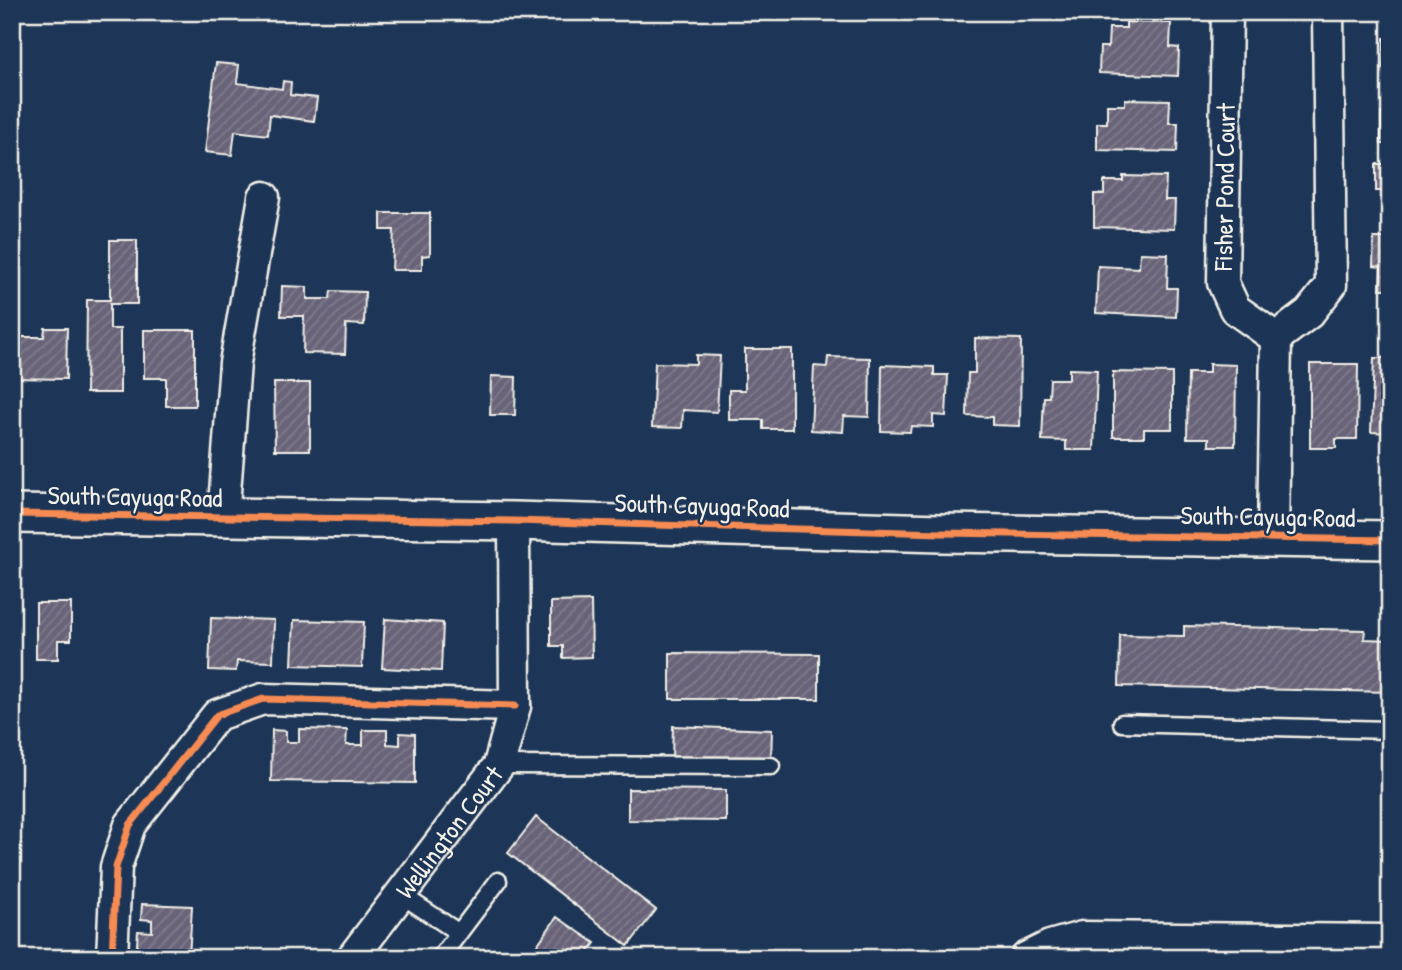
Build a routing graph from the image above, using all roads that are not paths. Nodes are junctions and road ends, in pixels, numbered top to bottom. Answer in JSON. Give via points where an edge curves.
{"nodes":[{"id":1,"x":1227,"y":12,"type":"edge"},
{"id":2,"x":1328,"y":12,"type":"edge"},
{"id":3,"x":264,"y":197,"type":"dead end"},
{"id":4,"x":1276,"y":338,"type":"junction"},
{"id":5,"x":12,"y":514,"type":"edge"},
{"id":6,"x":223,"y":518,"type":"junction"},
{"id":7,"x":514,"y":522,"type":"junction"},
{"id":8,"x":1273,"y":537,"type":"junction"},
{"id":9,"x":1390,"y":540,"type":"edge"},
{"id":10,"x":515,"y":706,"type":"junction"},
{"id":11,"x":1122,"y":723,"type":"dead end"},
{"id":12,"x":1390,"y":730,"type":"edge"},
{"id":13,"x":499,"y":765,"type":"junction"},
{"id":14,"x":771,"y":765,"type":"dead end"},
{"id":15,"x":498,"y":881,"type":"dead end"},
{"id":16,"x":400,"y":894,"type":"junction"},
{"id":17,"x":459,"y":933,"type":"junction"},
{"id":18,"x":1390,"y":940,"type":"edge"},
{"id":19,"x":112,"y":958,"type":"edge"},
{"id":20,"x":352,"y":958,"type":"edge"},
{"id":21,"x":440,"y":958,"type":"edge"},
{"id":22,"x":1026,"y":958,"type":"edge"}],
"edges":[{"from":1,"to":4,"type":"street","name":"Fisher Pond Court","via":[[1223,283],[1235,309]]},
{"from":2,"to":4,"type":"street","via":[[1331,285],[1309,313]]},
{"from":3,"to":6,"type":"street","via":[[235,363]]},
{"from":4,"to":8,"type":"street"},
{"from":5,"to":6,"type":"street","name":"South Cayuga Road"},
{"from":6,"to":7,"type":"street","name":"South Cayuga Road"},
{"from":7,"to":8,"type":"street","name":"South Cayuga Road"},
{"from":7,"to":10,"type":"street","name":"Wellington Court"},
{"from":8,"to":9,"type":"street","name":"South Cayuga Road"},
{"from":10,"to":13,"type":"street","name":"Wellington Court"},
{"from":10,"to":19,"type":"street","via":[[263,699],[217,715],[130,825],[116,867]]},
{"from":11,"to":12,"type":"lane"},
{"from":13,"to":14,"type":"lane"},
{"from":13,"to":16,"type":"street","name":"Wellington Court"},
{"from":15,"to":17,"type":"lane"},
{"from":16,"to":17,"type":"lane"},
{"from":16,"to":20,"type":"street","name":"Wellington Court"},
{"from":17,"to":21,"type":"lane"},
{"from":18,"to":22,"type":"street","via":[[1082,937]]}]}
